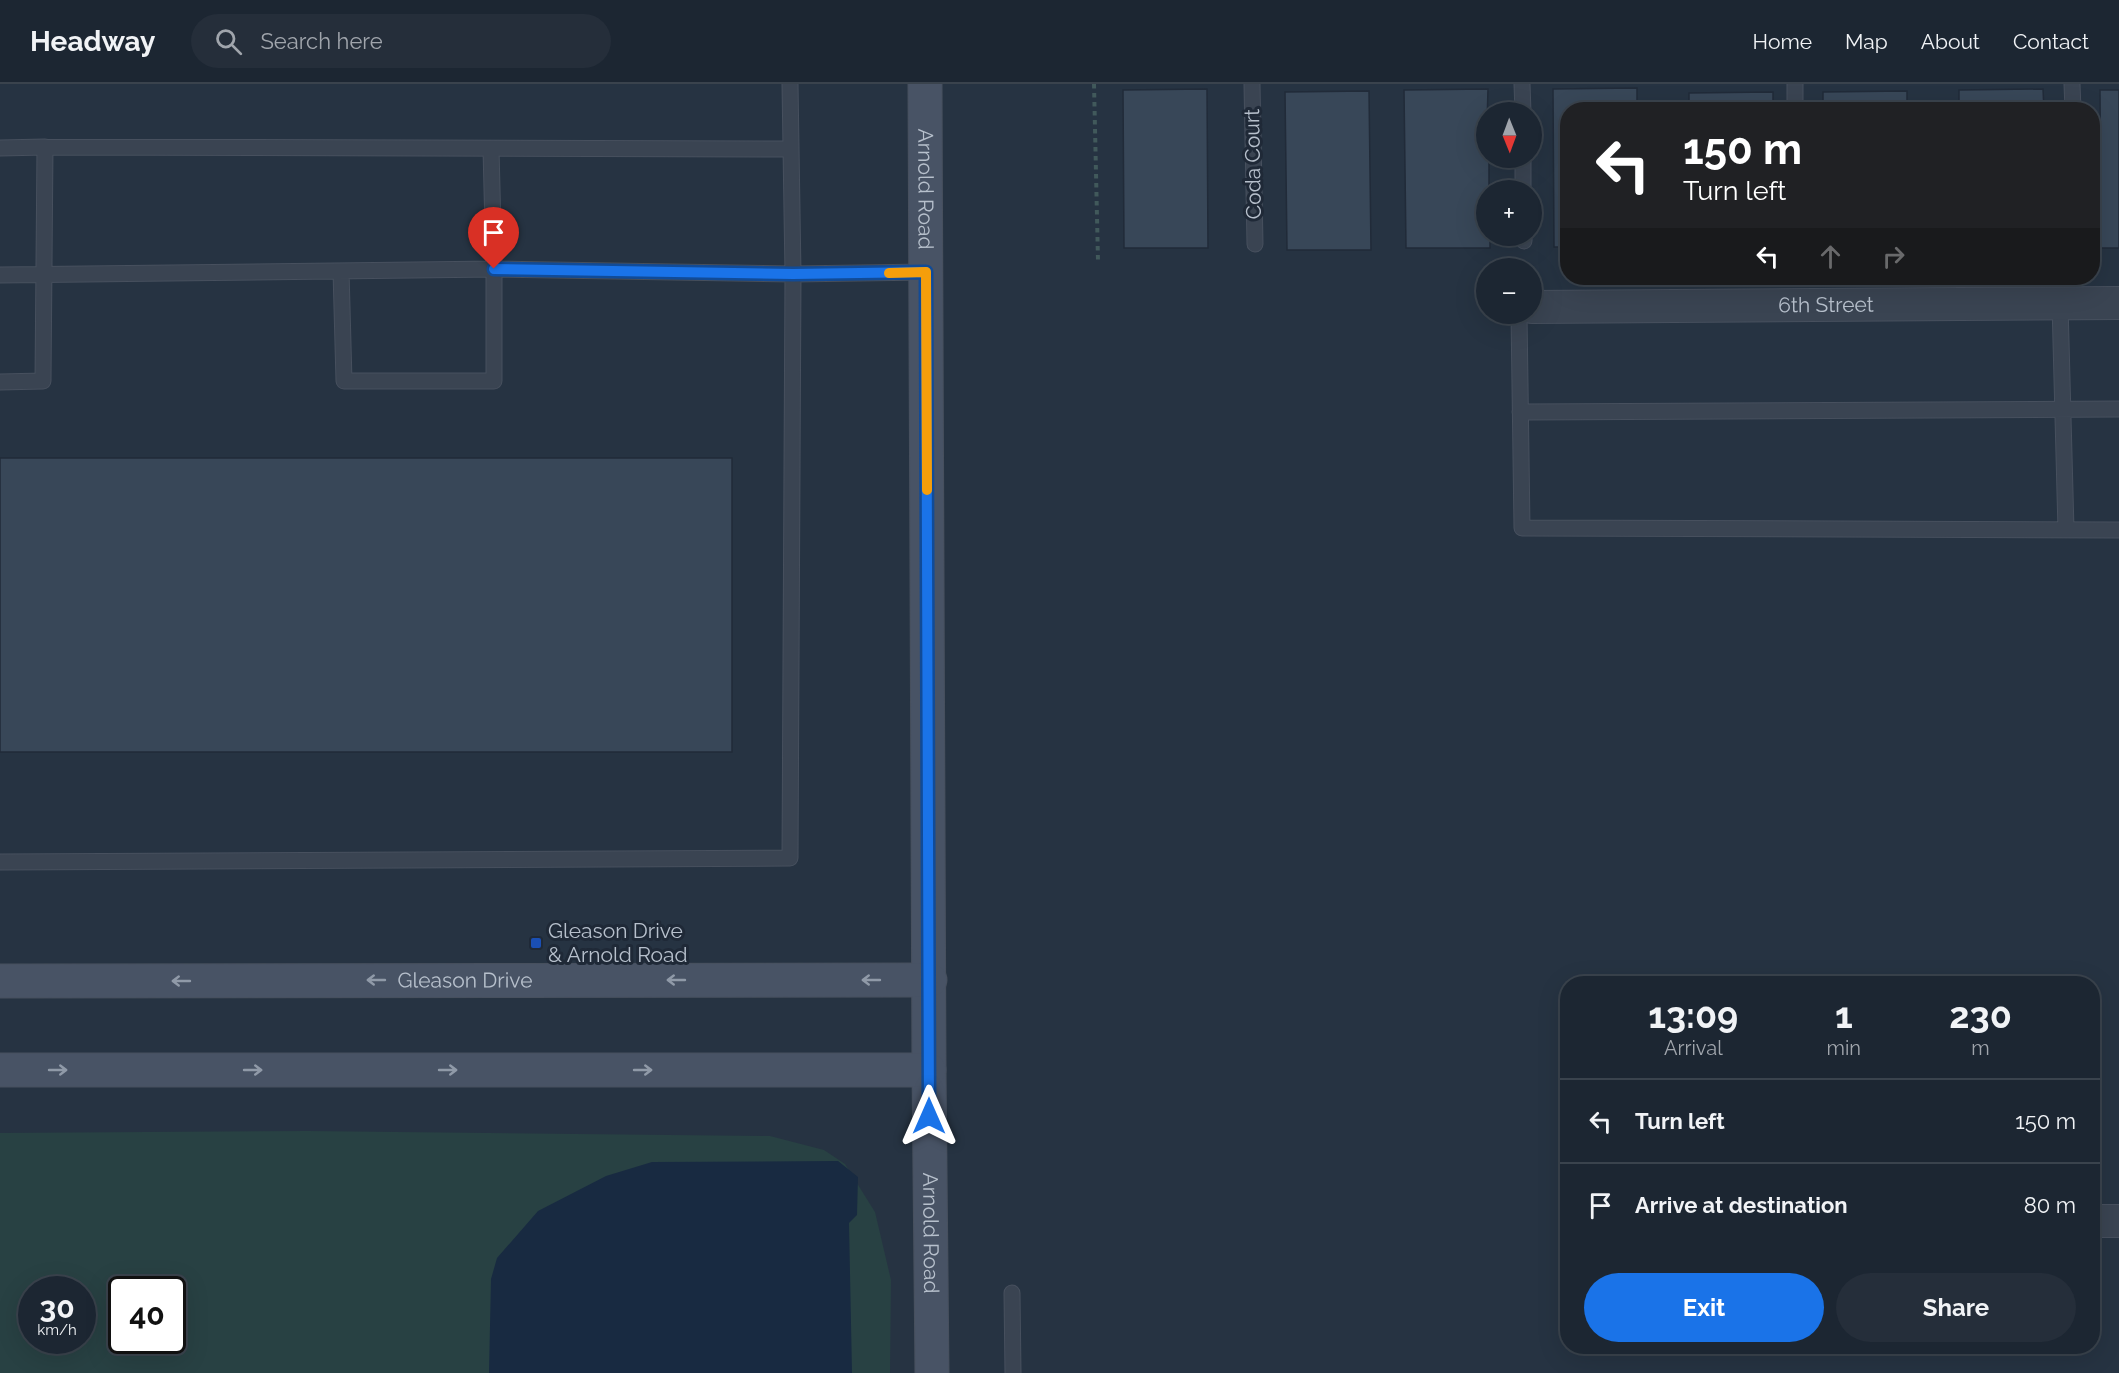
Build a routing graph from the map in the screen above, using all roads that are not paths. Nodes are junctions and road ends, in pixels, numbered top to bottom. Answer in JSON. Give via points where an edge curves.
{"nodes":[{"id":1,"x":790,"y":84,"type":"edge"},
{"id":2,"x":925,"y":84,"type":"edge"},
{"id":3,"x":1252,"y":84,"type":"edge"},
{"id":4,"x":1522,"y":84,"type":"edge"},
{"id":5,"x":1795,"y":84,"type":"edge"},
{"id":6,"x":2072,"y":84,"type":"edge"},
{"id":7,"x":1523,"y":102,"type":"edge"},
{"id":8,"x":1795,"y":102,"type":"edge"},
{"id":9,"x":2073,"y":102,"type":"edge"},
{"id":10,"x":45,"y":147,"type":"junction"},
{"id":11,"x":0,"y":148,"type":"edge"},
{"id":12,"x":491,"y":149,"type":"junction"},
{"id":13,"x":791,"y":149,"type":"junction"},
{"id":14,"x":1255,"y":244,"type":"dead end"},
{"id":15,"x":494,"y":269,"type":"junction"},
{"id":16,"x":341,"y":271,"type":"junction"},
{"id":17,"x":926,"y":272,"type":"junction"},
{"id":18,"x":793,"y":274,"type":"junction"},
{"id":19,"x":0,"y":275,"type":"edge"},
{"id":20,"x":44,"y":275,"type":"junction"},
{"id":21,"x":2119,"y":303,"type":"edge"},
{"id":22,"x":2060,"y":304,"type":"junction"},
{"id":23,"x":1542,"y":307,"type":"edge"},
{"id":24,"x":1519,"y":324,"type":"edge"},
{"id":25,"x":0,"y":382,"type":"edge"},
{"id":26,"x":2119,"y":409,"type":"edge"},
{"id":27,"x":2063,"y":410,"type":"junction"},
{"id":28,"x":1520,"y":412,"type":"junction"},
{"id":29,"x":2066,"y":530,"type":"junction"},
{"id":30,"x":2119,"y":530,"type":"edge"},
{"id":31,"x":0,"y":862,"type":"edge"},
{"id":32,"x":930,"y":980,"type":"junction"},
{"id":33,"x":0,"y":981,"type":"edge"},
{"id":34,"x":0,"y":1070,"type":"edge"},
{"id":35,"x":929,"y":1070,"type":"junction"},
{"id":36,"x":2100,"y":1221,"type":"edge"},
{"id":37,"x":2119,"y":1221,"type":"edge"},
{"id":38,"x":1012,"y":1293,"type":"dead end"},
{"id":39,"x":932,"y":1373,"type":"edge"},
{"id":40,"x":1013,"y":1373,"type":"edge"}],
"edges":[{"from":1,"to":13,"type":"lane"},
{"from":2,"to":17,"type":"main road","name":"Arnold Road"},
{"from":3,"to":14,"type":"lane","name":"Coda Court"},
{"from":4,"to":7,"type":"lane"},
{"from":5,"to":8,"type":"lane"},
{"from":6,"to":9,"type":"lane"},
{"from":10,"to":11,"type":"lane"},
{"from":10,"to":12,"type":"lane"},
{"from":10,"to":20,"type":"lane"},
{"from":12,"to":13,"type":"lane"},
{"from":12,"to":15,"type":"lane"},
{"from":13,"to":18,"type":"lane"},
{"from":15,"to":16,"type":"lane"},
{"from":15,"to":16,"type":"lane","via":[[494,381],[344,381]]},
{"from":15,"to":18,"type":"lane"},
{"from":16,"to":20,"type":"lane"},
{"from":17,"to":18,"type":"lane"},
{"from":17,"to":32,"type":"main road","name":"Arnold Road"},
{"from":18,"to":31,"type":"lane","via":[[790,858]]},
{"from":19,"to":20,"type":"lane"},
{"from":20,"to":25,"type":"lane","via":[[43,381]]},
{"from":21,"to":22,"type":"street","name":"6th Street"},
{"from":22,"to":23,"type":"street","name":"6th Street"},
{"from":22,"to":27,"type":"lane"},
{"from":24,"to":28,"type":"lane"},
{"from":26,"to":27,"type":"lane"},
{"from":27,"to":28,"type":"lane"},
{"from":27,"to":29,"type":"lane"},
{"from":28,"to":29,"type":"lane","via":[[1522,528]]},
{"from":29,"to":30,"type":"lane"},
{"from":32,"to":33,"type":"main road","name":"Gleason Drive","one_way":true},
{"from":32,"to":35,"type":"main road","name":"Arnold Road"},
{"from":34,"to":35,"type":"main road","one_way":true},
{"from":35,"to":39,"type":"main road","name":"Arnold Road"},
{"from":36,"to":37,"type":"street"},
{"from":38,"to":40,"type":"lane"}]}
